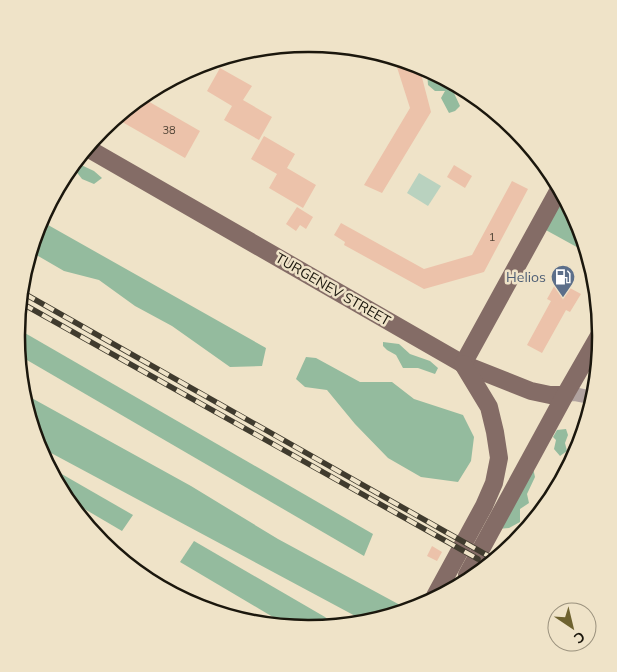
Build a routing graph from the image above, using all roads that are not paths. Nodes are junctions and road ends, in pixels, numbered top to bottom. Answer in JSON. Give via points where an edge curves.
{"nodes":[{"id":1,"x":93,"y":151,"type":"edge"},
{"id":2,"x":555,"y":196,"type":"edge"},
{"id":3,"x":591,"y":349,"type":"edge"},
{"id":4,"x":463,"y":364,"type":"junction"},
{"id":5,"x":565,"y":395,"type":"junction"},
{"id":6,"x":586,"y":396,"type":"edge"},
{"id":7,"x":470,"y":569,"type":"edge"},
{"id":8,"x":440,"y":587,"type":"edge"}],
"edges":[{"from":1,"to":4,"type":"main road","name":"TURGENEV STREET"},
{"from":2,"to":4,"type":"main road"},
{"from":3,"to":5,"type":"main road"},
{"from":4,"to":5,"type":"main road","name":"TURGENEV STREET","via":[[532,391]]},
{"from":4,"to":8,"type":"main road","via":[[489,408],[499,458],[494,483],[484,506]]},
{"from":5,"to":6,"type":"street","name":"TURGENEV STREET"},
{"from":5,"to":7,"type":"main road"}]}
